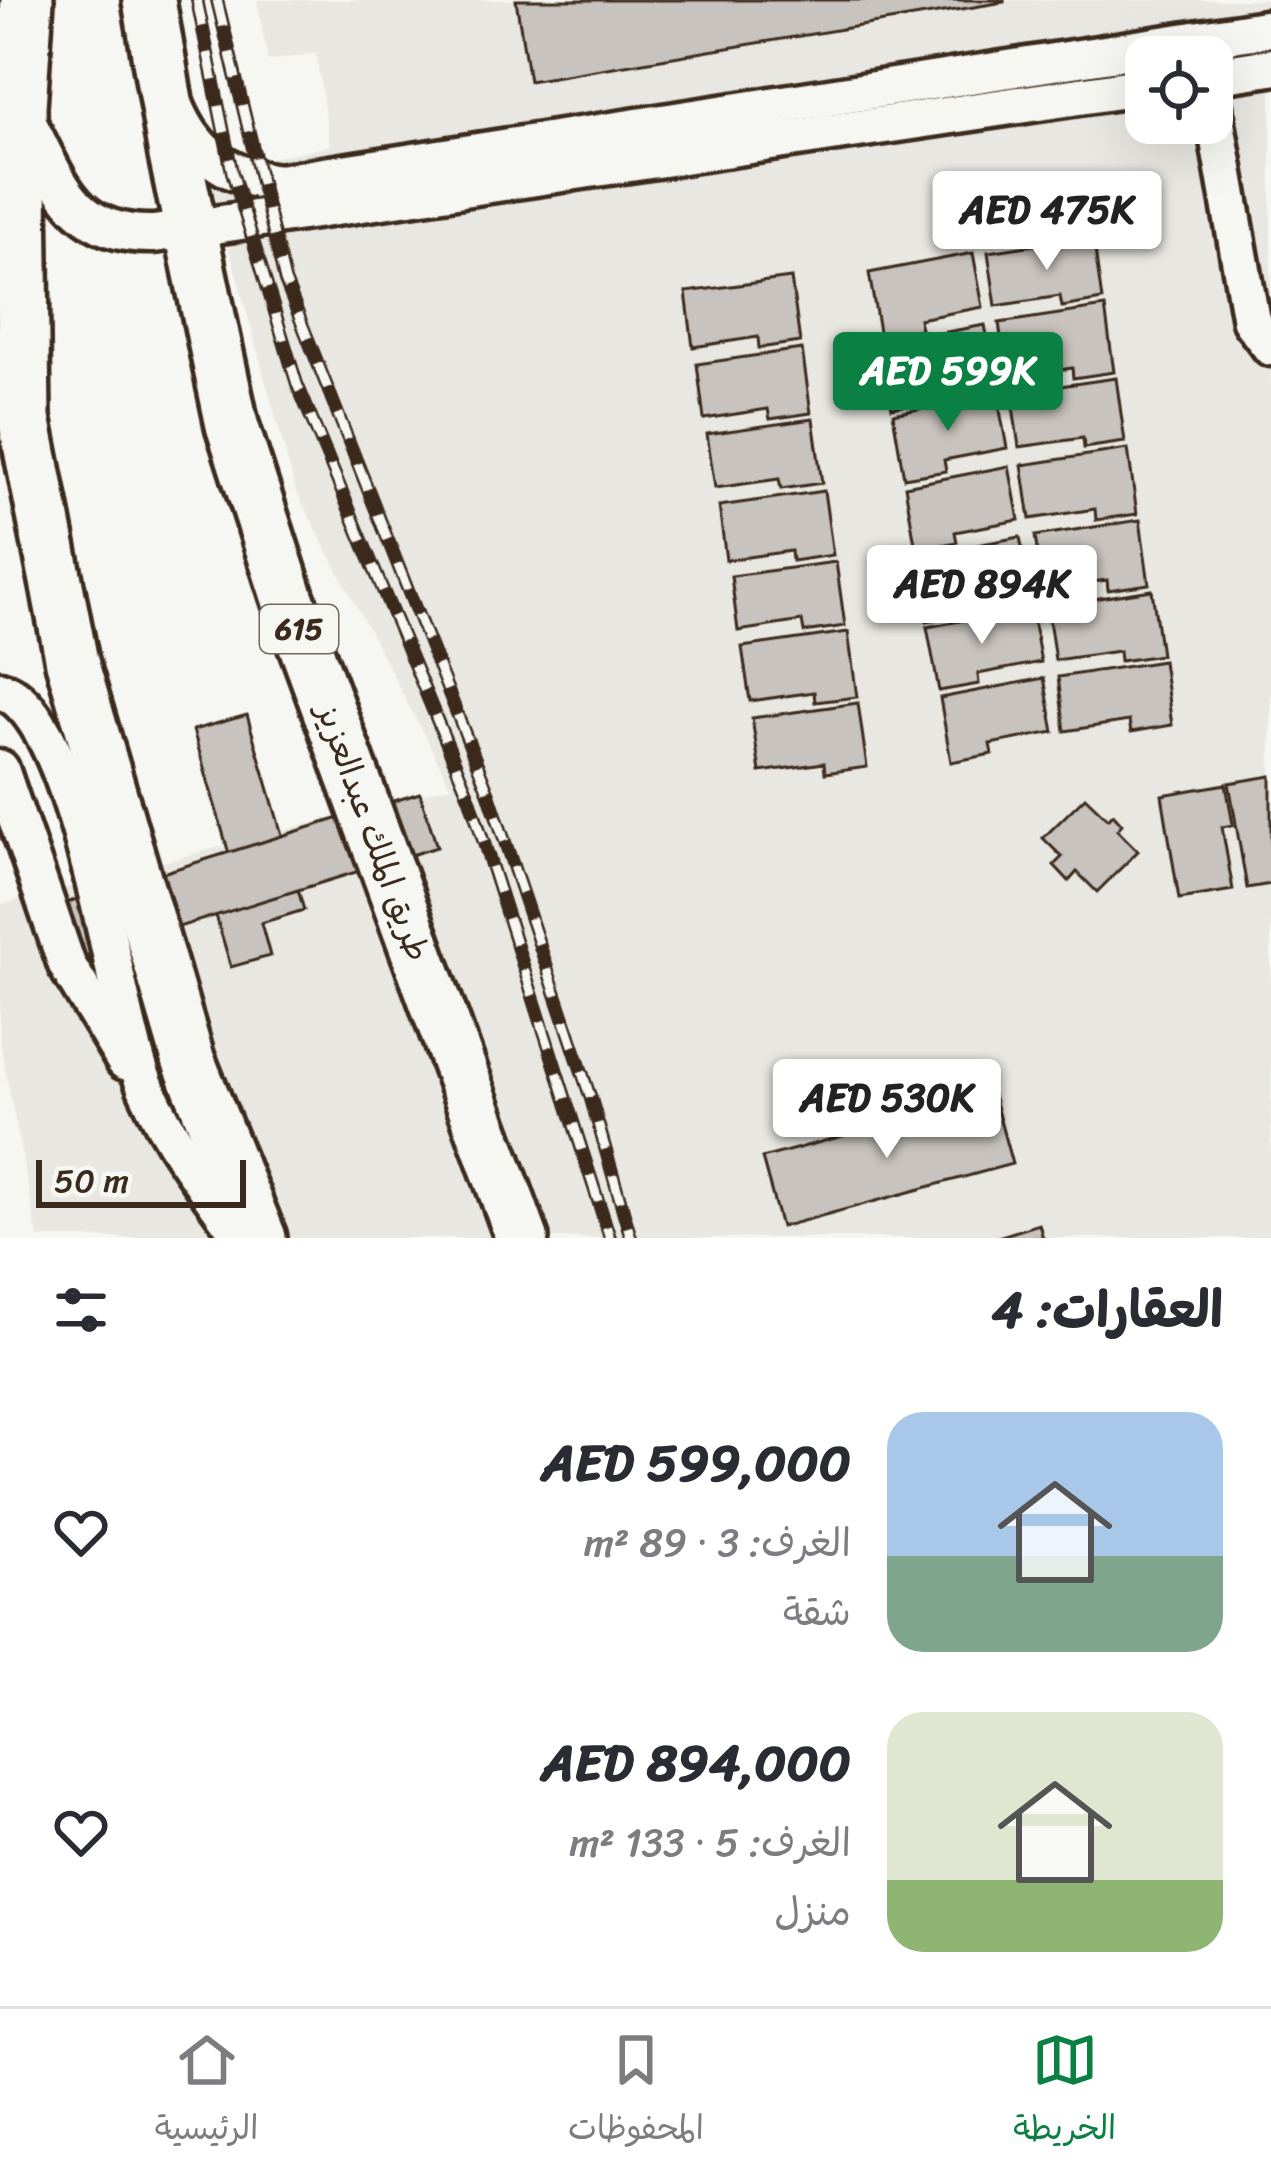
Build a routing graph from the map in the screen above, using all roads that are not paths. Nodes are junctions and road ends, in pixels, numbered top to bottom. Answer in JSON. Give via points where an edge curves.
{"nodes":[{"id":1,"x":27,"y":0,"type":"edge"},
{"id":2,"x":149,"y":0,"type":"edge"},
{"id":3,"x":1271,"y":28,"type":"edge"},
{"id":4,"x":1271,"y":67,"type":"edge"},
{"id":5,"x":160,"y":69,"type":"junction"},
{"id":6,"x":1233,"y":73,"type":"edge"},
{"id":7,"x":1125,"y":89,"type":"edge"},
{"id":8,"x":20,"y":107,"type":"junction"},
{"id":9,"x":1220,"y":144,"type":"edge"},
{"id":10,"x":191,"y":231,"type":"junction"},
{"id":11,"x":1271,"y":347,"type":"edge"},
{"id":12,"x":0,"y":690,"type":"edge"},
{"id":13,"x":0,"y":769,"type":"edge"},
{"id":14,"x":165,"y":1126,"type":"junction"},
{"id":15,"x":242,"y":1238,"type":"edge"},
{"id":16,"x":260,"y":1238,"type":"edge"},
{"id":17,"x":522,"y":1238,"type":"edge"}],
"edges":[{"from":1,"to":8,"type":"highway"},
{"from":2,"to":5,"type":"highway","name":"طريق الملك عبدالعزيز","number":"615"},
{"from":3,"to":5,"type":"street","via":[[279,183],[208,158]]},
{"from":4,"to":6,"type":"street"},
{"from":5,"to":10,"type":"highway","name":"طريق الملك عبدالعزيز","number":"615"},
{"from":7,"to":10,"type":"street"},
{"from":8,"to":10,"type":"street","via":[[65,192],[93,225],[128,235]]},
{"from":8,"to":16,"type":"highway","via":[[24,418],[72,662],[188,1059]]},
{"from":9,"to":11,"type":"street","via":[[1251,320]]},
{"from":10,"to":17,"type":"highway","name":"طريق الملك عبدالعزيز","number":"615","via":[[232,425],[288,599]]},
{"from":12,"to":14,"type":"street","via":[[34,712],[54,752],[117,966],[131,1046]]},
{"from":13,"to":14,"type":"street","via":[[67,965]]},
{"from":14,"to":15,"type":"street"}]}
